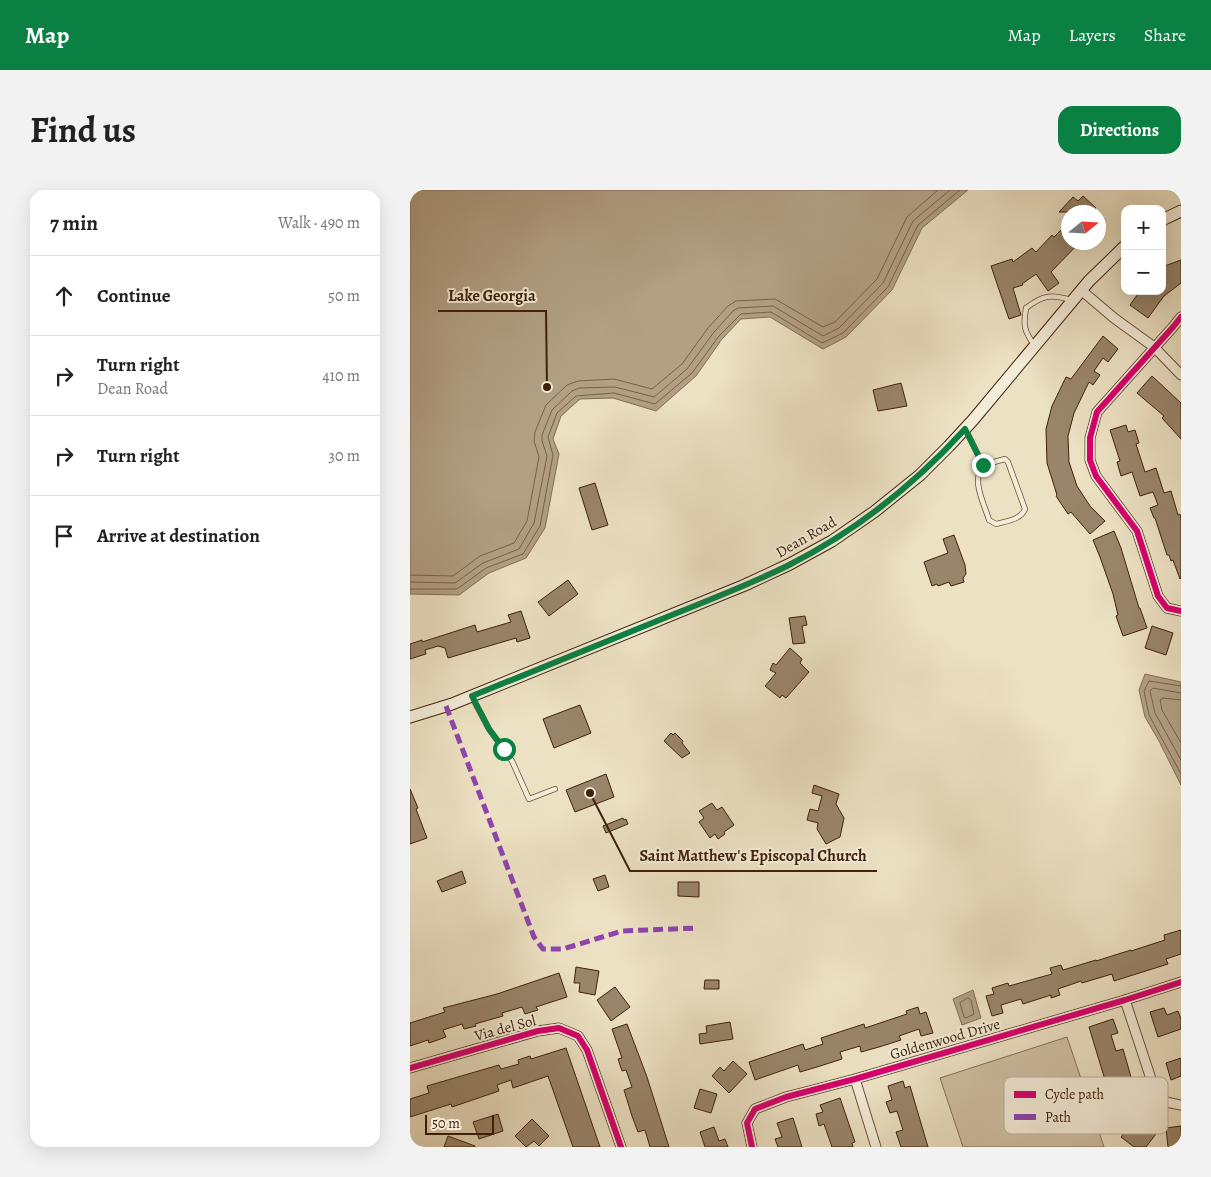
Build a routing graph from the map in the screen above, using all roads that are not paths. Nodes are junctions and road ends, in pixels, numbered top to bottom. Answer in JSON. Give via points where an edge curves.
{"nodes":[{"id":1,"x":1181,"y":211,"type":"edge"},
{"id":2,"x":1166,"y":218,"type":"edge"},
{"id":3,"x":1121,"y":250,"type":"edge"},
{"id":4,"x":1081,"y":290,"type":"junction"},
{"id":5,"x":1073,"y":301,"type":"junction"},
{"id":6,"x":1181,"y":317,"type":"edge"},
{"id":7,"x":1035,"y":346,"type":"junction"},
{"id":8,"x":1154,"y":347,"type":"junction"},
{"id":9,"x":1181,"y":375,"type":"edge"},
{"id":10,"x":965,"y":429,"type":"junction"},
{"id":11,"x":983,"y":465,"type":"junction"},
{"id":12,"x":1181,"y":611,"type":"edge"},
{"id":13,"x":472,"y":696,"type":"junction"},
{"id":14,"x":410,"y":717,"type":"edge"},
{"id":15,"x":555,"y":790,"type":"dead end"},
{"id":16,"x":1181,"y":982,"type":"edge"},
{"id":17,"x":1125,"y":1000,"type":"junction"},
{"id":18,"x":410,"y":1068,"type":"edge"},
{"id":19,"x":1150,"y":1077,"type":"edge"},
{"id":20,"x":855,"y":1079,"type":"junction"},
{"id":21,"x":1168,"y":1102,"type":"edge"},
{"id":22,"x":1181,"y":1105,"type":"edge"},
{"id":23,"x":621,"y":1147,"type":"edge"},
{"id":24,"x":752,"y":1147,"type":"edge"},
{"id":25,"x":876,"y":1147,"type":"edge"}],
"edges":[{"from":1,"to":2,"type":"main road"},
{"from":3,"to":4,"type":"main road","name":"Dean Road"},
{"from":4,"to":5,"type":"main road","name":"Dean Road"},
{"from":4,"to":8,"type":"street"},
{"from":5,"to":7,"type":"main road","name":"Dean Road"},
{"from":5,"to":7,"type":"lane","via":[[1049,296],[1026,308],[1025,332]]},
{"from":6,"to":8,"type":"street"},
{"from":7,"to":10,"type":"main road","name":"Dean Road"},
{"from":8,"to":9,"type":"street"},
{"from":8,"to":12,"type":"street","via":[[1097,412],[1090,438],[1090,460],[1096,476],[1137,531],[1158,596],[1167,608]]},
{"from":10,"to":11,"type":"lane"},
{"from":10,"to":13,"type":"main road","name":"Dean Road","via":[[889,501],[838,537],[790,564]]},
{"from":11,"to":11,"type":"lane","via":[[977,483],[989,520],[996,524],[1018,518],[1025,509],[1008,462],[1005,459]]},
{"from":13,"to":14,"type":"main road","name":"Dean Road"},
{"from":13,"to":15,"type":"lane","via":[[489,729],[512,761],[529,799]]},
{"from":16,"to":17,"type":"street","name":"Goldenwood Drive"},
{"from":17,"to":19,"type":"street"},
{"from":17,"to":20,"type":"street","name":"Goldenwood Drive"},
{"from":18,"to":23,"type":"street","name":"Via del Sol","via":[[538,1030],[559,1028],[578,1036],[588,1050]]},
{"from":20,"to":24,"type":"street","name":"Goldenwood Drive","via":[[786,1097],[755,1109],[747,1122]]},
{"from":20,"to":25,"type":"street"},
{"from":21,"to":22,"type":"street"}]}
